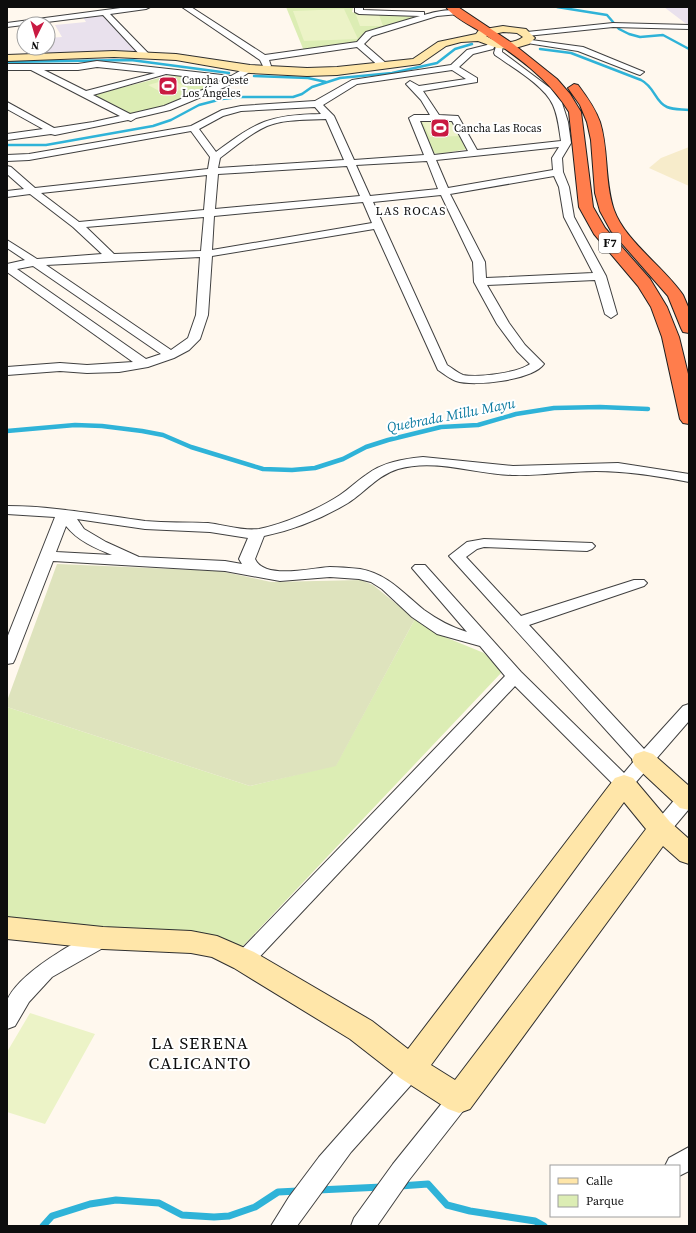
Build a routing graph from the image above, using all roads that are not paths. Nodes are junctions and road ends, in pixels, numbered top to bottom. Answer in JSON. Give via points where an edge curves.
{"nodes":[{"id":1,"x":146,"y":7,"type":"edge"},
{"id":2,"x":186,"y":7,"type":"edge"},
{"id":3,"x":359,"y":7,"type":"edge"},
{"id":4,"x":458,"y":9,"type":"edge"},
{"id":5,"x":104,"y":12,"type":"junction"},
{"id":6,"x":436,"y":14,"type":"junction"},
{"id":7,"x":7,"y":25,"type":"edge"},
{"id":8,"x":689,"y":27,"type":"edge"},
{"id":9,"x":488,"y":33,"type":"junction"},
{"id":10,"x":512,"y":42,"type":"junction"},
{"id":11,"x":358,"y":44,"type":"junction"},
{"id":12,"x":145,"y":55,"type":"junction"},
{"id":13,"x":7,"y":58,"type":"edge"},
{"id":14,"x":263,"y":58,"type":"junction"},
{"id":15,"x":384,"y":66,"type":"junction"},
{"id":16,"x":33,"y":67,"type":"junction"},
{"id":17,"x":452,"y":67,"type":"junction"},
{"id":18,"x":7,"y":68,"type":"edge"},
{"id":19,"x":250,"y":69,"type":"junction"},
{"id":20,"x":263,"y":70,"type":"junction"},
{"id":21,"x":172,"y":72,"type":"junction"},
{"id":22,"x":640,"y":72,"type":"dead end"},
{"id":23,"x":398,"y":76,"type":"junction"},
{"id":24,"x":232,"y":79,"type":"junction"},
{"id":25,"x":418,"y":89,"type":"junction"},
{"id":26,"x":85,"y":94,"type":"junction"},
{"id":27,"x":317,"y":104,"type":"junction"},
{"id":28,"x":7,"y":105,"type":"edge"},
{"id":29,"x":329,"y":116,"type":"junction"},
{"id":30,"x":435,"y":117,"type":"junction"},
{"id":31,"x":131,"y":118,"type":"junction"},
{"id":32,"x":193,"y":128,"type":"junction"},
{"id":33,"x":55,"y":132,"type":"junction"},
{"id":34,"x":7,"y":136,"type":"edge"},
{"id":35,"x":566,"y":143,"type":"junction"},
{"id":36,"x":473,"y":152,"type":"junction"},
{"id":37,"x":215,"y":157,"type":"junction"},
{"id":38,"x":7,"y":158,"type":"edge"},
{"id":39,"x":429,"y":158,"type":"junction"},
{"id":40,"x":350,"y":163,"type":"junction"},
{"id":41,"x":7,"y":169,"type":"edge"},
{"id":42,"x":213,"y":171,"type":"junction"},
{"id":43,"x":558,"y":172,"type":"junction"},
{"id":44,"x":32,"y":191,"type":"junction"},
{"id":45,"x":444,"y":192,"type":"junction"},
{"id":46,"x":7,"y":194,"type":"edge"},
{"id":47,"x":367,"y":198,"type":"junction"},
{"id":48,"x":210,"y":212,"type":"junction"},
{"id":49,"x":77,"y":225,"type":"junction"},
{"id":50,"x":378,"y":225,"type":"junction"},
{"id":51,"x":7,"y":243,"type":"edge"},
{"id":52,"x":206,"y":254,"type":"junction"},
{"id":53,"x":111,"y":257,"type":"junction"},
{"id":54,"x":35,"y":262,"type":"junction"},
{"id":55,"x":7,"y":267,"type":"edge"},
{"id":56,"x":600,"y":276,"type":"junction"},
{"id":57,"x":480,"y":282,"type":"junction"},
{"id":58,"x":611,"y":314,"type":"dead end"},
{"id":59,"x":689,"y":328,"type":"edge"},
{"id":60,"x":170,"y":355,"type":"junction"},
{"id":61,"x":144,"y":364,"type":"junction"},
{"id":62,"x":7,"y":371,"type":"edge"},
{"id":63,"x":689,"y":419,"type":"edge"},
{"id":64,"x":689,"y":478,"type":"edge"},
{"id":65,"x":7,"y":510,"type":"edge"},
{"id":66,"x":64,"y":512,"type":"junction"},
{"id":67,"x":258,"y":533,"type":"junction"},
{"id":68,"x":587,"y":546,"type":"dead end"},
{"id":69,"x":48,"y":556,"type":"junction"},
{"id":70,"x":147,"y":563,"type":"junction"},
{"id":71,"x":420,"y":568,"type":"dead end"},
{"id":72,"x":258,"y":572,"type":"junction"},
{"id":73,"x":639,"y":583,"type":"dead end"},
{"id":74,"x":520,"y":622,"type":"junction"},
{"id":75,"x":487,"y":643,"type":"junction"},
{"id":76,"x":7,"y":659,"type":"edge"},
{"id":77,"x":516,"y":676,"type":"junction"},
{"id":78,"x":689,"y":710,"type":"edge"},
{"id":79,"x":644,"y":760,"type":"junction"},
{"id":80,"x":624,"y":784,"type":"junction"},
{"id":81,"x":688,"y":799,"type":"edge"},
{"id":82,"x":661,"y":828,"type":"junction"},
{"id":83,"x":689,"y":854,"type":"edge"},
{"id":84,"x":7,"y":928,"type":"edge"},
{"id":85,"x":103,"y":938,"type":"junction"},
{"id":86,"x":244,"y":960,"type":"junction"},
{"id":87,"x":7,"y":1020,"type":"edge"},
{"id":88,"x":410,"y":1069,"type":"junction"},
{"id":89,"x":459,"y":1098,"type":"junction"},
{"id":90,"x":689,"y":1158,"type":"edge"},
{"id":91,"x":678,"y":1165,"type":"edge"},
{"id":92,"x":283,"y":1226,"type":"edge"},
{"id":93,"x":363,"y":1226,"type":"edge"}],
"edges":[{"from":1,"to":5,"type":"street"},
{"from":2,"to":14,"type":"street"},
{"from":3,"to":6,"type":"street","via":[[359,12]]},
{"from":4,"to":6,"type":"street"},
{"from":4,"to":9,"type":"highway","number":"F7"},
{"from":5,"to":7,"type":"street"},
{"from":5,"to":12,"type":"street"},
{"from":6,"to":11,"type":"street","via":[[369,34]]},
{"from":8,"to":10,"type":"street","via":[[612,25]]},
{"from":9,"to":10,"type":"street"},
{"from":9,"to":10,"type":"highway","number":"F7"},
{"from":9,"to":15,"type":"street","via":[[452,40],[434,48],[416,62]]},
{"from":10,"to":17,"type":"street","via":[[470,52]]},
{"from":10,"to":22,"type":"street","via":[[580,49]]},
{"from":10,"to":35,"type":"street","via":[[498,53],[547,90],[558,102]]},
{"from":10,"to":59,"type":"highway","number":"F7","via":[[566,79],[584,98],[597,129],[602,196],[608,216],[675,295]]},
{"from":10,"to":63,"type":"highway","number":"F7","via":[[553,82],[575,112],[586,207],[603,234],[643,280],[662,312]]},
{"from":11,"to":14,"type":"street"},
{"from":11,"to":15,"type":"street"},
{"from":12,"to":13,"type":"street"},
{"from":12,"to":19,"type":"street","via":[[176,57]]},
{"from":14,"to":20,"type":"street","via":[[267,63]]},
{"from":15,"to":20,"type":"street","via":[[315,72]]},
{"from":16,"to":18,"type":"street"},
{"from":16,"to":21,"type":"street","via":[[97,64]]},
{"from":16,"to":26,"type":"street"},
{"from":17,"to":23,"type":"street"},
{"from":17,"to":25,"type":"street","via":[[474,80]]},
{"from":19,"to":20,"type":"street"},
{"from":19,"to":24,"type":"street"},
{"from":21,"to":24,"type":"street"},
{"from":21,"to":26,"type":"street"},
{"from":23,"to":25,"type":"street"},
{"from":23,"to":27,"type":"street","via":[[348,85],[328,100]]},
{"from":24,"to":31,"type":"street","via":[[167,108]]},
{"from":25,"to":30,"type":"street"},
{"from":26,"to":31,"type":"street"},
{"from":27,"to":29,"type":"street"},
{"from":27,"to":32,"type":"street","via":[[239,108]]},
{"from":28,"to":33,"type":"street"},
{"from":29,"to":37,"type":"street","via":[[265,123]]},
{"from":29,"to":40,"type":"street"},
{"from":30,"to":36,"type":"street","via":[[454,118]]},
{"from":30,"to":39,"type":"street","via":[[414,118]]},
{"from":31,"to":33,"type":"street"},
{"from":32,"to":37,"type":"street"},
{"from":32,"to":38,"type":"street","via":[[28,157]]},
{"from":33,"to":34,"type":"street"},
{"from":35,"to":36,"type":"street"},
{"from":35,"to":43,"type":"street","via":[[557,158]]},
{"from":36,"to":39,"type":"street"},
{"from":37,"to":42,"type":"street"},
{"from":39,"to":40,"type":"street"},
{"from":39,"to":45,"type":"street"},
{"from":40,"to":42,"type":"street"},
{"from":40,"to":47,"type":"street"},
{"from":41,"to":44,"type":"street"},
{"from":42,"to":44,"type":"street"},
{"from":42,"to":48,"type":"street"},
{"from":43,"to":45,"type":"street"},
{"from":43,"to":56,"type":"street","via":[[564,187],[569,217]]},
{"from":44,"to":46,"type":"street"},
{"from":44,"to":49,"type":"street"},
{"from":45,"to":47,"type":"street"},
{"from":45,"to":57,"type":"street","via":[[479,262]]},
{"from":47,"to":48,"type":"street"},
{"from":47,"to":50,"type":"street"},
{"from":48,"to":49,"type":"street"},
{"from":48,"to":52,"type":"street"},
{"from":49,"to":53,"type":"street"},
{"from":50,"to":52,"type":"street"},
{"from":50,"to":57,"type":"street","via":[[442,367],[459,378],[480,380],[528,371],[538,364],[521,348],[503,324]]},
{"from":51,"to":54,"type":"street"},
{"from":52,"to":53,"type":"street"},
{"from":52,"to":60,"type":"street","via":[[202,315],[194,338],[185,347]]},
{"from":53,"to":54,"type":"street"},
{"from":54,"to":55,"type":"street"},
{"from":54,"to":60,"type":"street"},
{"from":55,"to":61,"type":"street"},
{"from":56,"to":57,"type":"street"},
{"from":56,"to":58,"type":"street"},
{"from":60,"to":61,"type":"street"},
{"from":61,"to":62,"type":"street","via":[[119,368],[60,367]]},
{"from":64,"to":67,"type":"street","via":[[609,467],[499,470],[442,462],[414,462],[383,470],[338,502],[271,531]]},
{"from":65,"to":66,"type":"street"},
{"from":66,"to":67,"type":"street","via":[[165,527],[199,527],[242,534]]},
{"from":66,"to":69,"type":"street"},
{"from":66,"to":70,"type":"street","via":[[79,532],[102,546]]},
{"from":67,"to":72,"type":"street","via":[[247,559],[250,566]]},
{"from":68,"to":74,"type":"street","via":[[484,543],[472,545],[457,556]]},
{"from":69,"to":70,"type":"street"},
{"from":69,"to":76,"type":"street"},
{"from":70,"to":72,"type":"street","via":[[225,566]]},
{"from":71,"to":75,"type":"street"},
{"from":72,"to":75,"type":"street","via":[[280,576],[330,572],[360,574],[388,586],[418,613],[443,630]]},
{"from":73,"to":74,"type":"street"},
{"from":74,"to":79,"type":"street"},
{"from":75,"to":77,"type":"street"},
{"from":77,"to":80,"type":"street"},
{"from":77,"to":86,"type":"street"},
{"from":78,"to":79,"type":"street"},
{"from":79,"to":80,"type":"street"},
{"from":79,"to":81,"type":"street"},
{"from":80,"to":82,"type":"street"},
{"from":80,"to":88,"type":"street"},
{"from":81,"to":82,"type":"street"},
{"from":82,"to":83,"type":"street"},
{"from":82,"to":89,"type":"street"},
{"from":84,"to":85,"type":"street"},
{"from":85,"to":86,"type":"street","via":[[191,942],[217,947]]},
{"from":85,"to":87,"type":"street","via":[[45,971],[22,996]]},
{"from":86,"to":88,"type":"street","via":[[361,1030]]},
{"from":88,"to":89,"type":"street"},
{"from":88,"to":92,"type":"street","via":[[364,1119],[317,1177]]},
{"from":89,"to":93,"type":"street"},
{"from":90,"to":91,"type":"street"}]}
